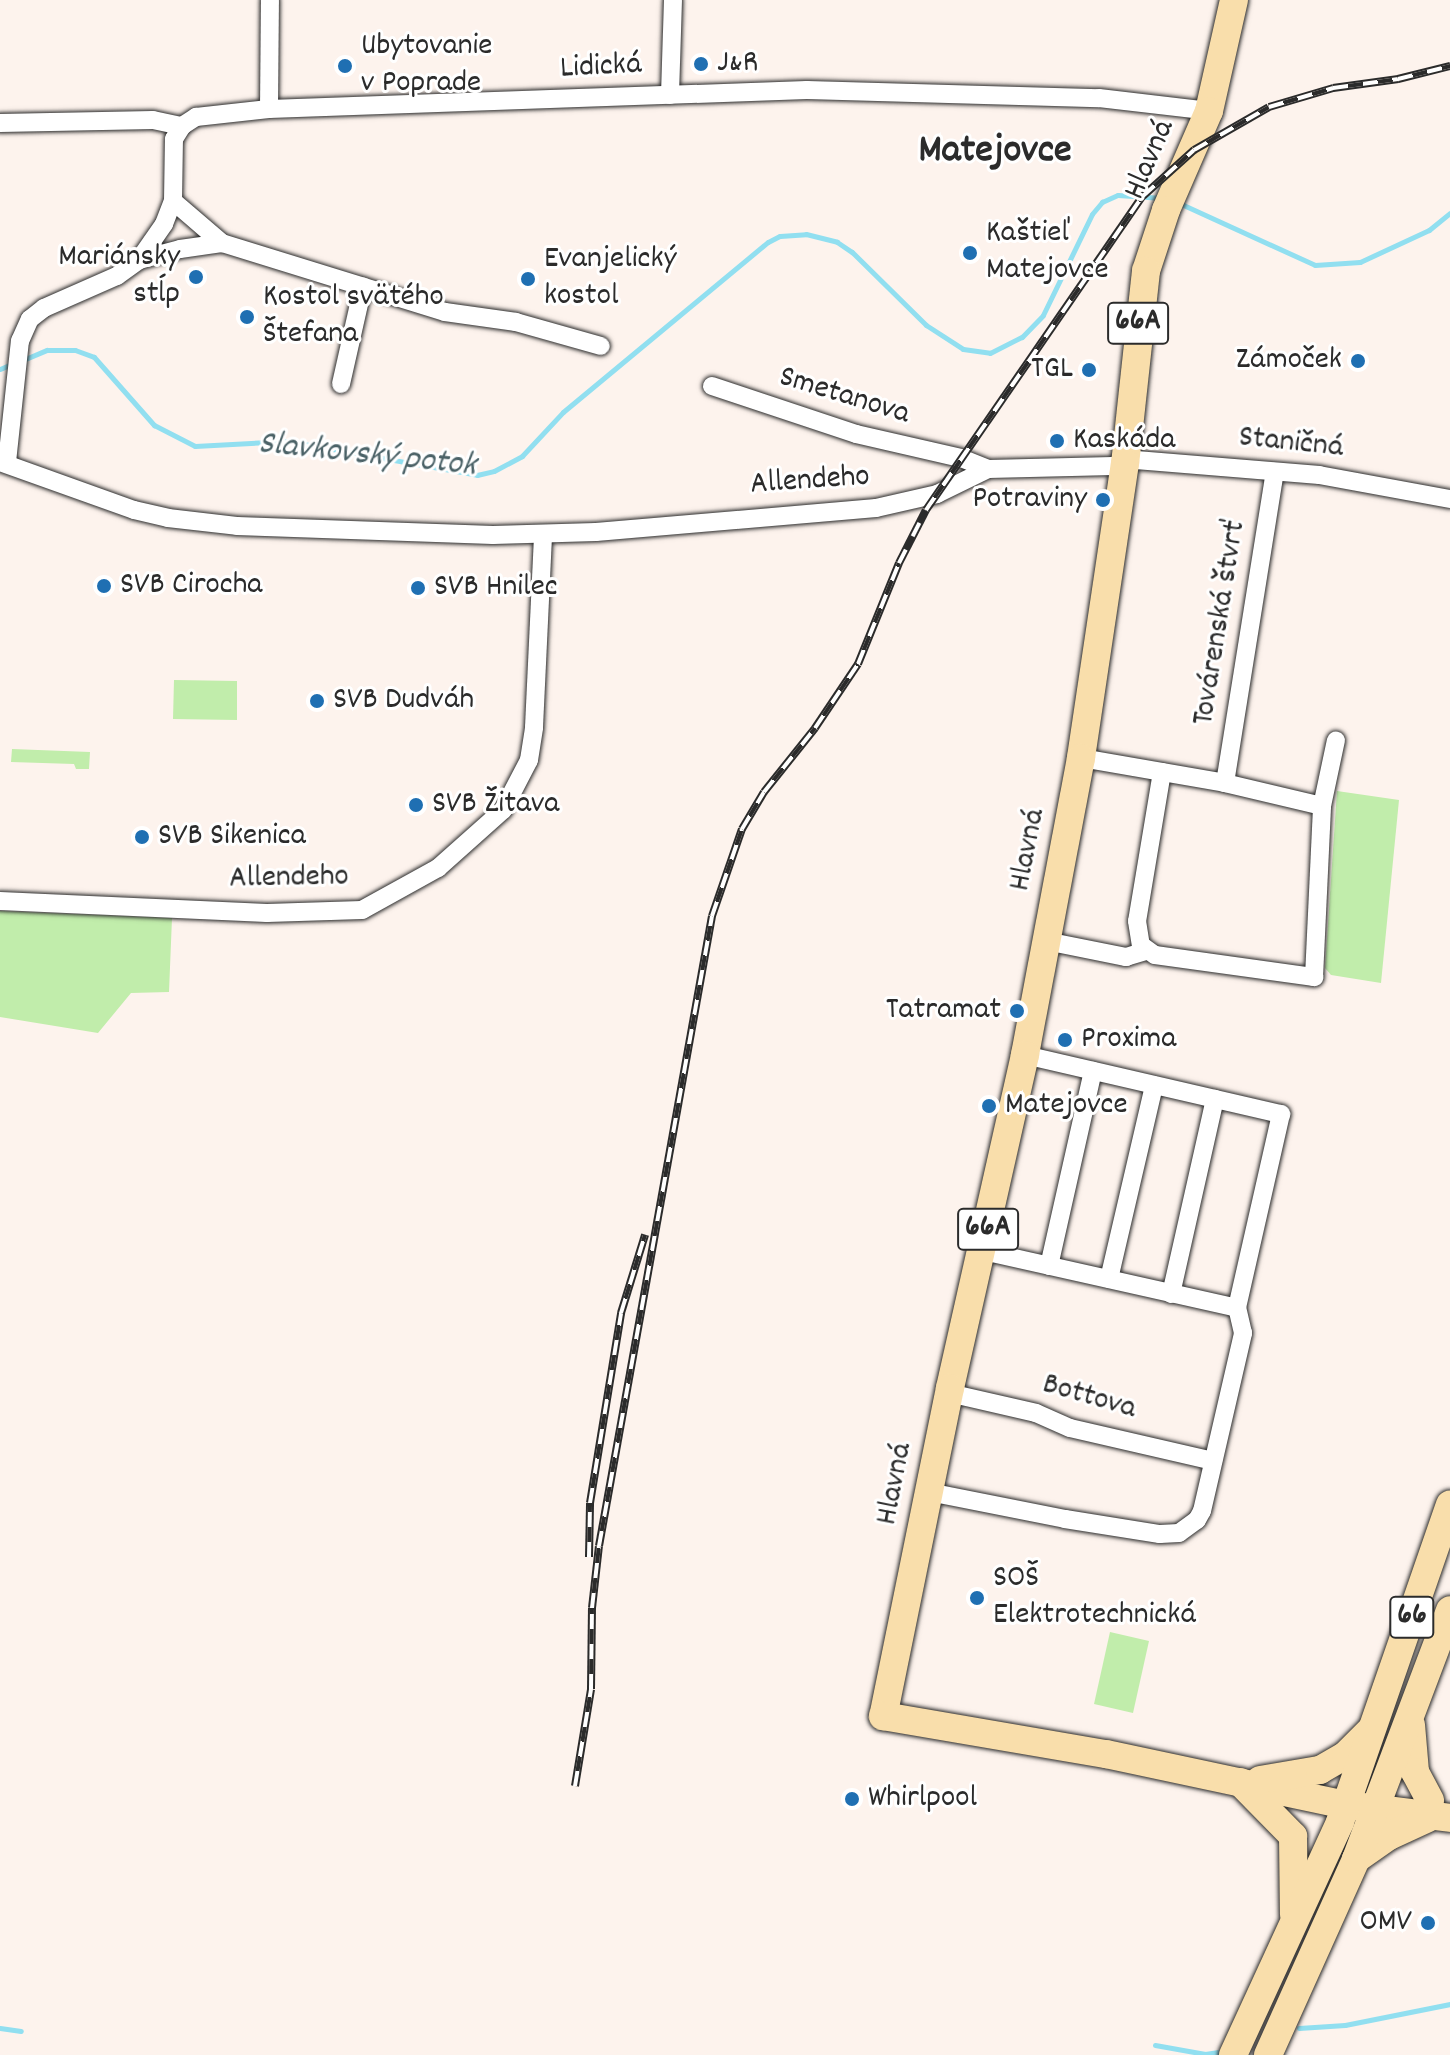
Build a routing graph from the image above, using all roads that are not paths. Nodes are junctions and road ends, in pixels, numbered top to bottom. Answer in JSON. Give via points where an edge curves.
{"nodes":[{"id":1,"x":270,"y":0,"type":"edge"},
{"id":2,"x":673,"y":0,"type":"edge"},
{"id":3,"x":1234,"y":0,"type":"edge"},
{"id":4,"x":670,"y":95,"type":"junction"},
{"id":5,"x":269,"y":109,"type":"junction"},
{"id":6,"x":1209,"y":111,"type":"junction"},
{"id":7,"x":0,"y":123,"type":"edge"},
{"id":8,"x":182,"y":126,"type":"junction"},
{"id":9,"x":173,"y":201,"type":"junction"},
{"id":10,"x":222,"y":243,"type":"junction"},
{"id":11,"x":139,"y":260,"type":"junction"},
{"id":12,"x":363,"y":286,"type":"junction"},
{"id":13,"x":601,"y":346,"type":"dead end"},
{"id":14,"x":341,"y":384,"type":"dead end"},
{"id":15,"x":712,"y":386,"type":"dead end"},
{"id":16,"x":3,"y":462,"type":"edge"},
{"id":17,"x":1119,"y":464,"type":"junction"},
{"id":18,"x":988,"y":469,"type":"junction"},
{"id":19,"x":1275,"y":472,"type":"junction"},
{"id":20,"x":1450,"y":499,"type":"edge"},
{"id":21,"x":543,"y":534,"type":"junction"},
{"id":22,"x":1336,"y":740,"type":"dead end"},
{"id":23,"x":1081,"y":758,"type":"junction"},
{"id":24,"x":1162,"y":772,"type":"junction"},
{"id":25,"x":1225,"y":783,"type":"junction"},
{"id":26,"x":1322,"y":806,"type":"junction"},
{"id":27,"x":0,"y":901,"type":"edge"},
{"id":28,"x":1046,"y":941,"type":"junction"},
{"id":29,"x":1146,"y":951,"type":"junction"},
{"id":30,"x":1025,"y":1055,"type":"junction"},
{"id":31,"x":1093,"y":1071,"type":"junction"},
{"id":32,"x":1154,"y":1085,"type":"junction"},
{"id":33,"x":1215,"y":1099,"type":"junction"},
{"id":34,"x":983,"y":1251,"type":"junction"},
{"id":35,"x":1049,"y":1266,"type":"junction"},
{"id":36,"x":1109,"y":1279,"type":"junction"},
{"id":37,"x":1171,"y":1294,"type":"junction"},
{"id":38,"x":1237,"y":1308,"type":"junction"},
{"id":39,"x":949,"y":1393,"type":"junction"},
{"id":40,"x":1213,"y":1461,"type":"junction"},
{"id":41,"x":929,"y":1492,"type":"junction"},
{"id":42,"x":1450,"y":1505,"type":"edge"},
{"id":43,"x":1450,"y":1610,"type":"edge"},
{"id":44,"x":1411,"y":1717,"type":"junction"},
{"id":45,"x":1373,"y":1728,"type":"junction"},
{"id":46,"x":1281,"y":1778,"type":"junction"},
{"id":47,"x":1239,"y":1782,"type":"junction"},
{"id":48,"x":1350,"y":1796,"type":"junction"},
{"id":49,"x":1378,"y":1800,"type":"junction"},
{"id":50,"x":1440,"y":1810,"type":"edge"},
{"id":51,"x":1356,"y":1859,"type":"junction"},
{"id":52,"x":1292,"y":1931,"type":"junction"},
{"id":53,"x":1276,"y":2040,"type":"edge"},
{"id":54,"x":1233,"y":2055,"type":"edge"}],
"edges":[{"from":1,"to":5,"type":"street"},
{"from":2,"to":4,"type":"street"},
{"from":3,"to":6,"type":"main road","name":"Hlavná","number":"66A"},
{"from":4,"to":5,"type":"street","name":"Lidická"},
{"from":4,"to":6,"type":"street","name":"Lidická","via":[[807,90],[1099,98]]},
{"from":5,"to":8,"type":"street","name":"Lidická","via":[[196,117]]},
{"from":6,"to":17,"type":"main road","name":"Hlavná","number":"66A","via":[[1146,271]]},
{"from":7,"to":8,"type":"street","name":"Lidická","via":[[153,120]]},
{"from":8,"to":9,"type":"street","via":[[173,146]]},
{"from":9,"to":10,"type":"street"},
{"from":9,"to":11,"type":"street"},
{"from":10,"to":11,"type":"street"},
{"from":10,"to":12,"type":"street"},
{"from":11,"to":16,"type":"street","via":[[30,319],[20,341]]},
{"from":12,"to":13,"type":"street","via":[[445,312],[516,322]]},
{"from":12,"to":14,"type":"street"},
{"from":15,"to":18,"type":"street","name":"Smetanova","via":[[856,434]]},
{"from":16,"to":21,"type":"street","name":"Allendeho","via":[[134,510],[204,523]]},
{"from":17,"to":18,"type":"street","name":"Staničná"},
{"from":17,"to":19,"type":"street","name":"Staničná","via":[[1136,460]]},
{"from":17,"to":23,"type":"main road","name":"Hlavná","number":"66A"},
{"from":18,"to":21,"type":"street","name":"Allendeho","via":[[937,494],[876,508]]},
{"from":19,"to":20,"type":"street","name":"Staničná"},
{"from":19,"to":25,"type":"street","name":"Továrenská štvrť"},
{"from":21,"to":27,"type":"street","name":"Allendeho","via":[[529,760],[503,810],[438,868],[362,910],[267,913]]},
{"from":22,"to":26,"type":"street"},
{"from":23,"to":24,"type":"street"},
{"from":23,"to":28,"type":"main road","name":"Hlavná","number":"66A"},
{"from":24,"to":25,"type":"street"},
{"from":24,"to":29,"type":"street","via":[[1137,921]]},
{"from":25,"to":26,"type":"street"},
{"from":26,"to":29,"type":"street","via":[[1314,977]]},
{"from":28,"to":29,"type":"street","via":[[1126,957]]},
{"from":28,"to":30,"type":"main road","name":"Hlavná","number":"66A"},
{"from":30,"to":31,"type":"street"},
{"from":30,"to":34,"type":"main road","name":"Hlavná","number":"66A"},
{"from":31,"to":32,"type":"street"},
{"from":31,"to":35,"type":"street"},
{"from":32,"to":33,"type":"street"},
{"from":32,"to":36,"type":"street"},
{"from":33,"to":37,"type":"street"},
{"from":33,"to":38,"type":"street","via":[[1281,1114]]},
{"from":34,"to":35,"type":"street"},
{"from":34,"to":39,"type":"main road","name":"Hlavná","number":"66A"},
{"from":35,"to":36,"type":"street"},
{"from":36,"to":37,"type":"street"},
{"from":37,"to":38,"type":"street"},
{"from":38,"to":40,"type":"street","via":[[1243,1333]]},
{"from":39,"to":40,"type":"street","name":"Bottova"},
{"from":39,"to":41,"type":"main road","name":"Hlavná","number":"66A"},
{"from":40,"to":41,"type":"street","via":[[1197,1520],[1170,1535]]},
{"from":41,"to":47,"type":"main road","name":"Hlavná","number":"66A","via":[[883,1716]]},
{"from":42,"to":45,"type":"main road","number":"66"},
{"from":43,"to":44,"type":"main road","number":"66"},
{"from":44,"to":49,"type":"main road","number":"66"},
{"from":44,"to":50,"type":"main road","via":[[1415,1772]]},
{"from":45,"to":46,"type":"main road","via":[[1346,1755],[1320,1770]]},
{"from":45,"to":48,"type":"main road","number":"66"},
{"from":46,"to":47,"type":"main road"},
{"from":46,"to":48,"type":"main road"},
{"from":47,"to":48,"type":"main road"},
{"from":47,"to":52,"type":"main road","via":[[1293,1836]]},
{"from":48,"to":49,"type":"main road"},
{"from":48,"to":52,"type":"main road","number":"66"},
{"from":49,"to":50,"type":"main road"},
{"from":49,"to":51,"type":"main road","number":"66"},
{"from":50,"to":51,"type":"main road"},
{"from":51,"to":53,"type":"main road","number":"66"},
{"from":52,"to":54,"type":"main road","number":"66"}]}
